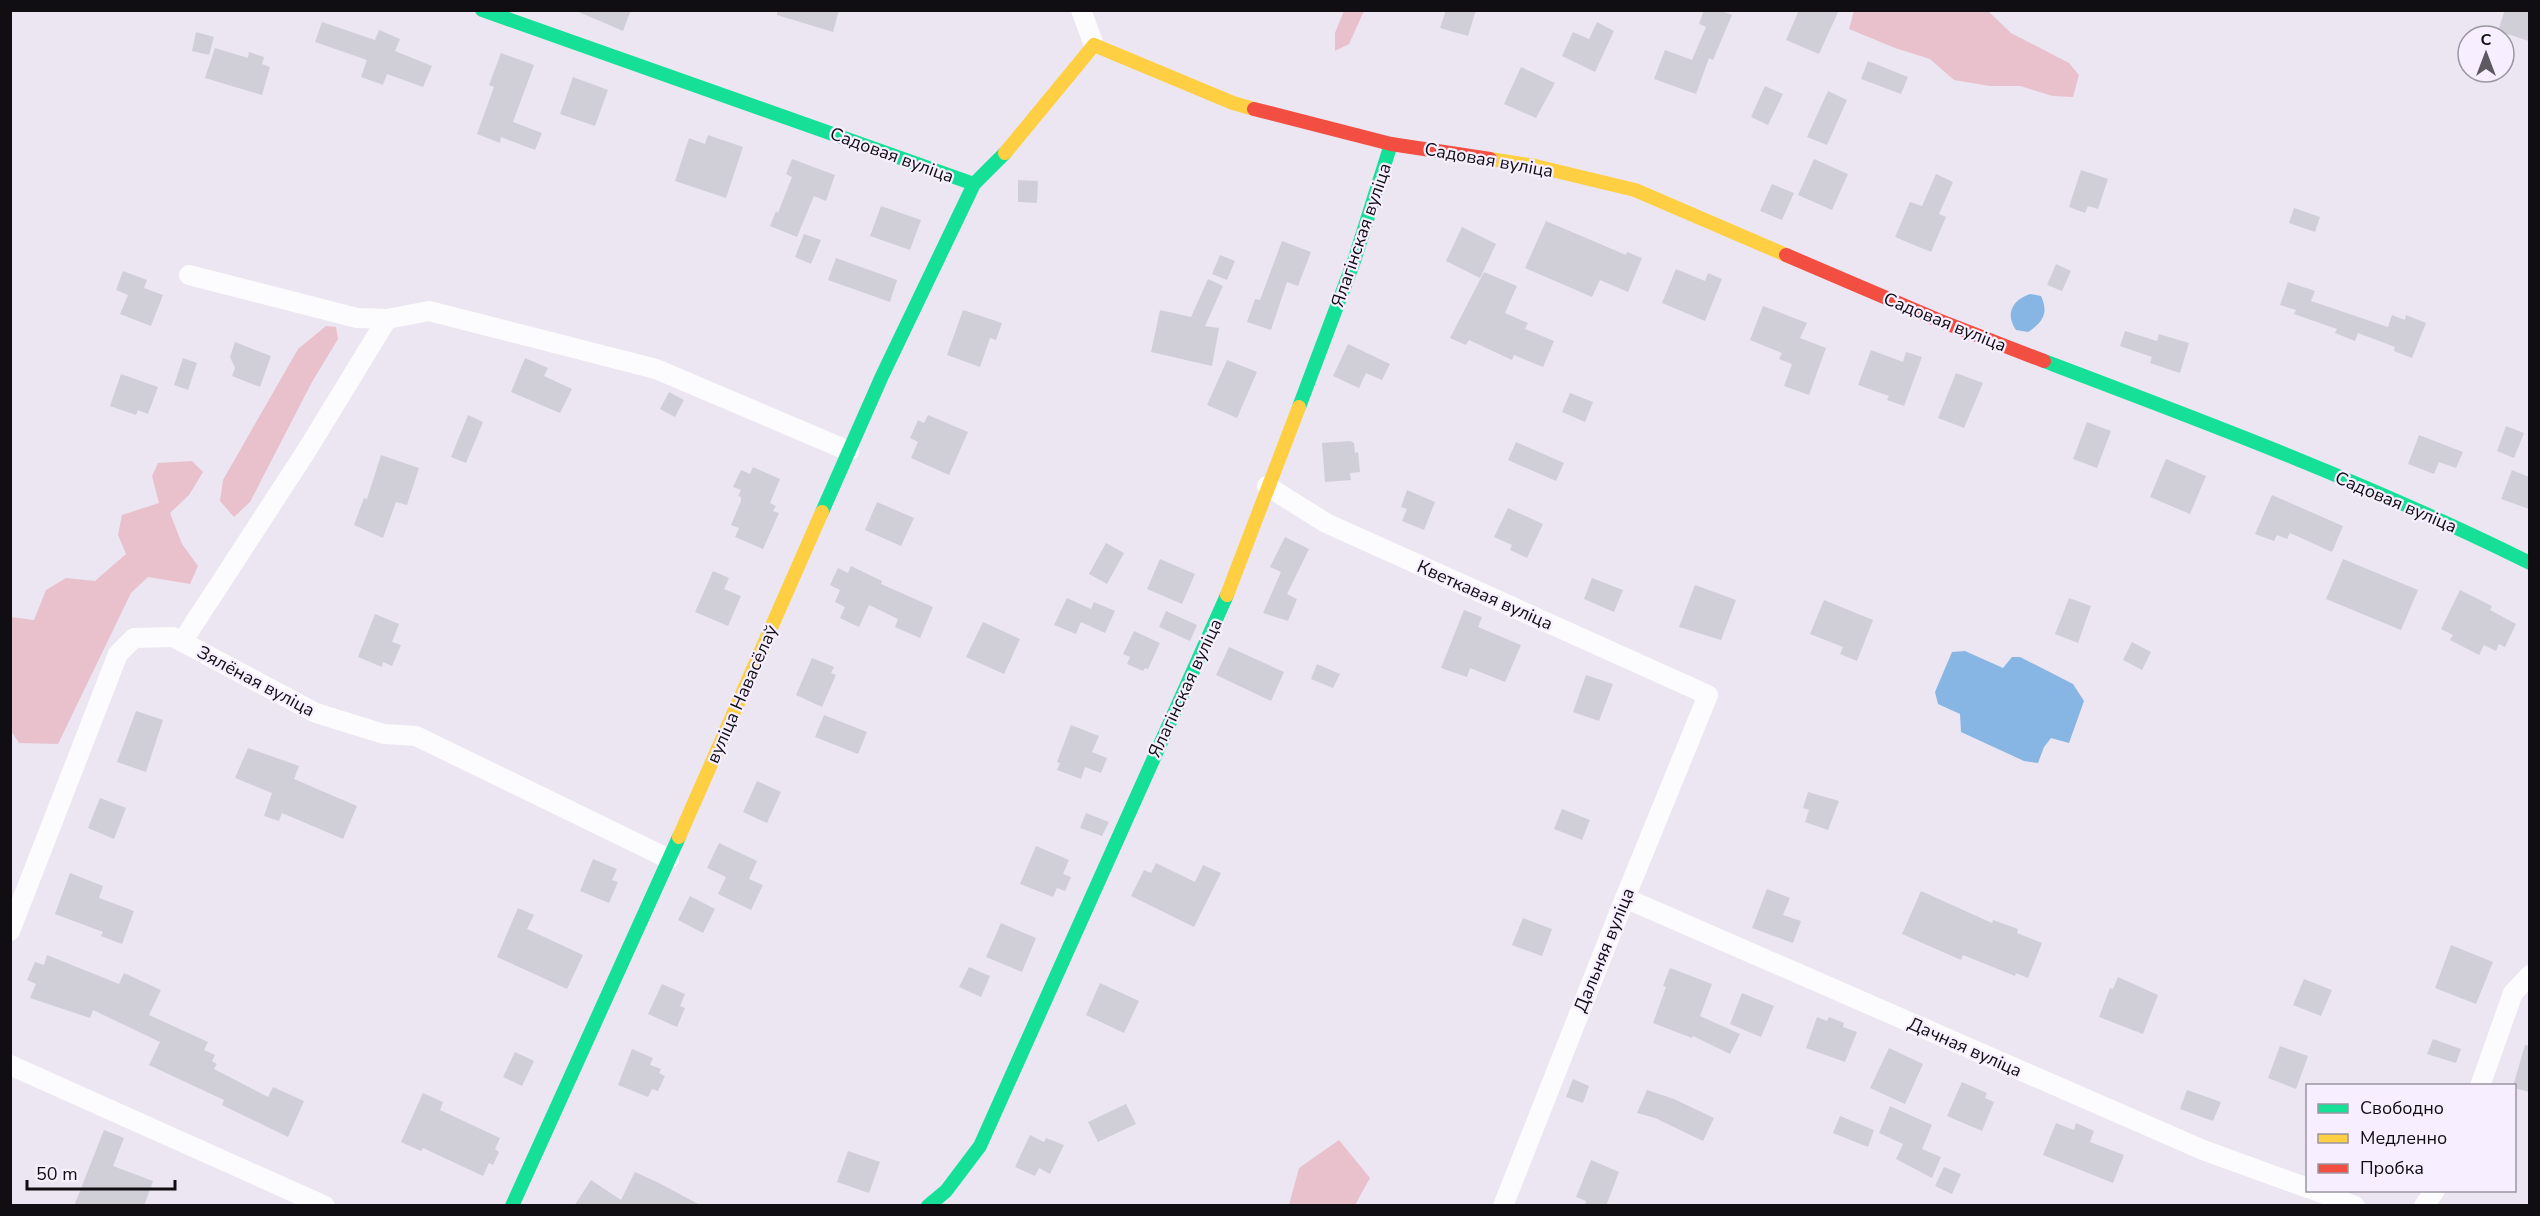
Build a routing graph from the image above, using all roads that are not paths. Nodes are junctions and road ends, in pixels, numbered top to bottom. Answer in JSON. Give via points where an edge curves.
{"nodes":[{"id":1,"x":482,"y":10,"type":"edge"},
{"id":2,"x":1081,"y":10,"type":"edge"},
{"id":3,"x":1094,"y":45,"type":"junction"},
{"id":4,"x":1391,"y":144,"type":"junction"},
{"id":5,"x":974,"y":184,"type":"junction"},
{"id":6,"x":189,"y":275,"type":"dead end"},
{"id":7,"x":387,"y":319,"type":"junction"},
{"id":8,"x":849,"y":451,"type":"junction"},
{"id":9,"x":1267,"y":486,"type":"junction"},
{"id":10,"x":2529,"y":563,"type":"edge"},
{"id":11,"x":182,"y":642,"type":"junction"},
{"id":12,"x":1708,"y":695,"type":"joint"},
{"id":13,"x":669,"y":859,"type":"junction"},
{"id":14,"x":1625,"y":898,"type":"junction"},
{"id":15,"x":10,"y":931,"type":"edge"},
{"id":16,"x":2529,"y":975,"type":"edge"},
{"id":17,"x":10,"y":1065,"type":"edge"},
{"id":18,"x":2481,"y":1084,"type":"edge"},
{"id":19,"x":2306,"y":1188,"type":"edge"},
{"id":20,"x":2317,"y":1192,"type":"edge"},
{"id":21,"x":2434,"y":1192,"type":"edge"},
{"id":22,"x":325,"y":1206,"type":"edge"},
{"id":23,"x":512,"y":1206,"type":"edge"},
{"id":24,"x":928,"y":1206,"type":"edge"},
{"id":25,"x":1503,"y":1206,"type":"edge"},
{"id":26,"x":2355,"y":1206,"type":"edge"},
{"id":27,"x":2424,"y":1206,"type":"edge"}],
"edges":[{"from":1,"to":5,"type":"street","name":"Садовая вуліца"},
{"from":2,"to":3,"type":"street"},
{"from":3,"to":4,"type":"street","name":"Садовая вуліца","via":[[1233,103]]},
{"from":3,"to":5,"type":"street","name":"Садовая вуліца","via":[[1004,155]]},
{"from":4,"to":9,"type":"street","name":"Ялагінская вуліца","via":[[1354,261]]},
{"from":4,"to":10,"type":"street","name":"Садовая вуліца","via":[[1535,166],[1635,190],[1938,320],[2207,423],[2453,525]]},
{"from":5,"to":8,"type":"street","name":"вуліца Навасёлаў"},
{"from":6,"to":7,"type":"street","via":[[357,318]]},
{"from":7,"to":8,"type":"street","via":[[429,311],[656,369]]},
{"from":7,"to":11,"type":"street"},
{"from":8,"to":13,"type":"street","name":"вуліца Навасёлаў"},
{"from":9,"to":12,"type":"street","name":"Кветкавая вуліца","via":[[1326,523]]},
{"from":9,"to":24,"type":"street","name":"Ялагінская вуліца","via":[[1221,610],[981,1146],[946,1191]]},
{"from":11,"to":13,"type":"street","name":"Зялёная вуліца","via":[[316,713],[384,734],[416,736]]},
{"from":11,"to":15,"type":"street","name":"Зялёная вуліца","via":[[173,637],[134,638],[118,654]]},
{"from":12,"to":14,"type":"street","name":"Дальняя вуліца"},
{"from":13,"to":23,"type":"street","name":"вуліца Навасёлаў"},
{"from":14,"to":19,"type":"street","name":"Дачная вуліца","via":[[2203,1150]]},
{"from":14,"to":25,"type":"street","name":"Дальняя вуліца"},
{"from":16,"to":18,"type":"street","via":[[2513,993]]},
{"from":17,"to":22,"type":"street"},
{"from":20,"to":26,"type":"street"},
{"from":21,"to":27,"type":"street"}]}
